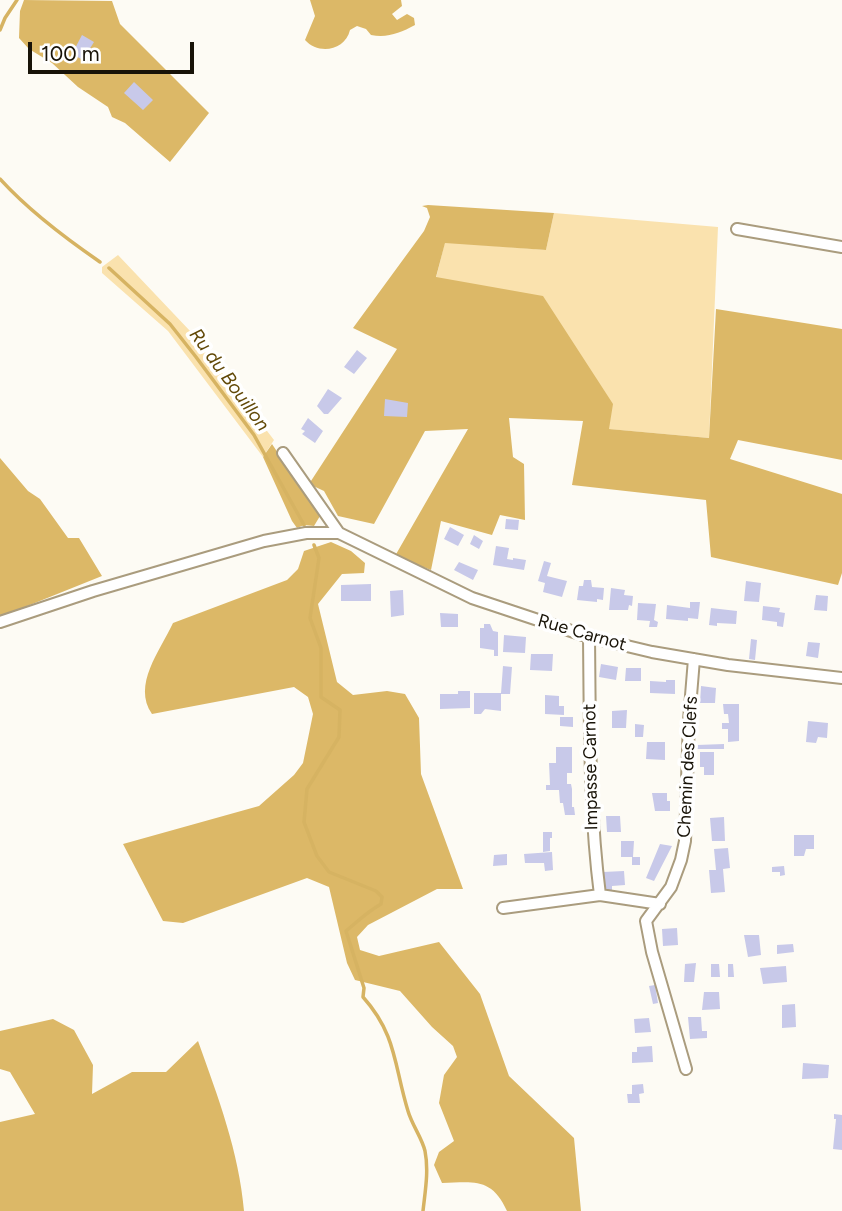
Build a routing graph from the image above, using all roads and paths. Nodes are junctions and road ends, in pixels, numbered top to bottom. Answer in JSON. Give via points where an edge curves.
{"nodes":[{"id":1,"x":737,"y":229,"type":"dead end"},
{"id":2,"x":842,"y":247,"type":"edge"},
{"id":3,"x":283,"y":453,"type":"dead end"},
{"id":4,"x":339,"y":533,"type":"junction"},
{"id":5,"x":0,"y":622,"type":"edge"},
{"id":6,"x":589,"y":637,"type":"junction"},
{"id":7,"x":694,"y":659,"type":"junction"},
{"id":8,"x":842,"y":678,"type":"edge"},
{"id":9,"x":600,"y":895,"type":"junction"},
{"id":10,"x":660,"y":904,"type":"junction"},
{"id":11,"x":503,"y":908,"type":"dead end"},
{"id":12,"x":686,"y":1069,"type":"dead end"}],
"edges":[{"from":1,"to":2,"type":"street"},
{"from":3,"to":4,"type":"street"},
{"from":4,"to":5,"type":"street","via":[[264,541]]},
{"from":4,"to":6,"type":"street","name":"Rue Carnot","via":[[472,598]]},
{"from":6,"to":7,"type":"street","name":"Rue Carnot"},
{"from":6,"to":9,"type":"street","name":"Impasse Carnot","via":[[591,800]]},
{"from":7,"to":8,"type":"street","name":"Rue Carnot"},
{"from":7,"to":10,"type":"street","name":"Chemin des Clefs","via":[[685,841],[671,887]]},
{"from":9,"to":10,"type":"street"},
{"from":9,"to":11,"type":"street"},
{"from":10,"to":12,"type":"street","name":"Chemin des Clefs","via":[[646,920]]}]}
